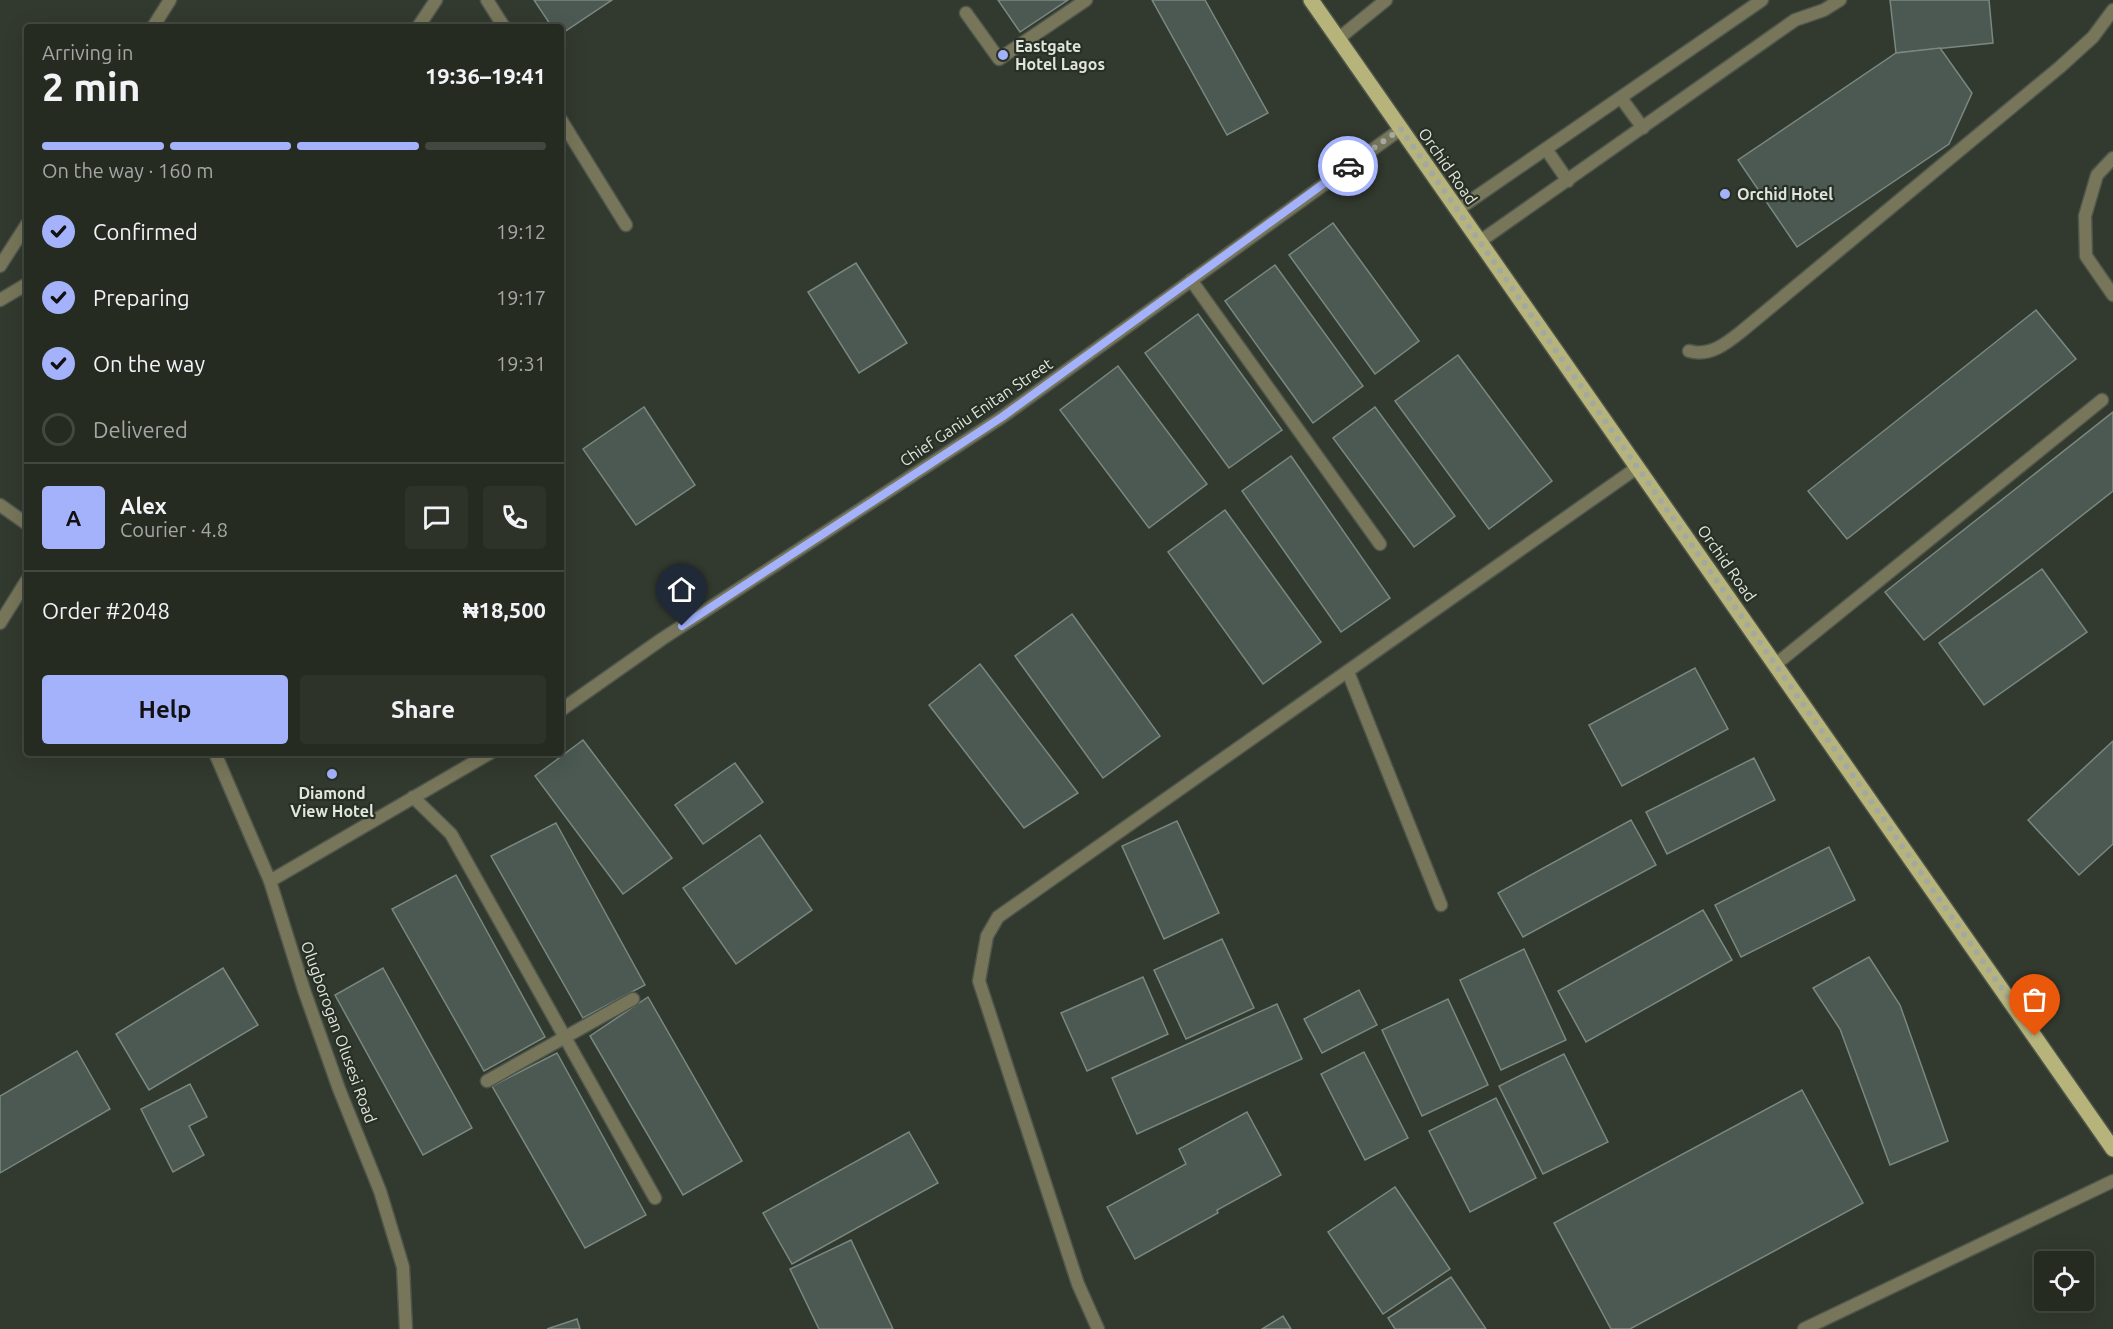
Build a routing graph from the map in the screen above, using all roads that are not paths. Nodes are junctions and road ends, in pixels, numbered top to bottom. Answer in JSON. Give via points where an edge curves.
{"nodes":[{"id":1,"x":170,"y":0,"type":"edge"},
{"id":2,"x":436,"y":0,"type":"edge"},
{"id":3,"x":487,"y":0,"type":"edge"},
{"id":4,"x":1086,"y":0,"type":"edge"},
{"id":5,"x":1311,"y":0,"type":"edge"},
{"id":6,"x":1386,"y":0,"type":"edge"},
{"id":7,"x":1762,"y":0,"type":"edge"},
{"id":8,"x":1840,"y":0,"type":"edge"},
{"id":9,"x":2113,"y":10,"type":"edge"},
{"id":10,"x":966,"y":13,"type":"dead end"},
{"id":11,"x":155,"y":24,"type":"edge"},
{"id":12,"x":420,"y":24,"type":"edge"},
{"id":13,"x":502,"y":24,"type":"edge"},
{"id":14,"x":1338,"y":39,"type":"junction"},
{"id":15,"x":1621,"y":98,"type":"junction"},
{"id":16,"x":564,"y":125,"type":"edge"},
{"id":17,"x":1643,"y":128,"type":"junction"},
{"id":18,"x":1401,"y":129,"type":"junction"},
{"id":19,"x":1546,"y":149,"type":"junction"},
{"id":20,"x":2113,"y":158,"type":"edge"},
{"id":21,"x":1568,"y":181,"type":"junction"},
{"id":22,"x":1457,"y":210,"type":"junction"},
{"id":23,"x":626,"y":225,"type":"dead end"},
{"id":24,"x":24,"y":229,"type":"edge"},
{"id":25,"x":1479,"y":243,"type":"junction"},
{"id":26,"x":0,"y":266,"type":"edge"},
{"id":27,"x":1191,"y":280,"type":"junction"},
{"id":28,"x":24,"y":286,"type":"edge"},
{"id":29,"x":2113,"y":295,"type":"edge"},
{"id":30,"x":0,"y":300,"type":"edge"},
{"id":31,"x":1689,"y":351,"type":"dead end"},
{"id":32,"x":2102,"y":400,"type":"dead end"},
{"id":33,"x":1638,"y":467,"type":"junction"},
{"id":34,"x":0,"y":505,"type":"edge"},
{"id":35,"x":24,"y":522,"type":"edge"},
{"id":36,"x":1380,"y":544,"type":"dead end"},
{"id":37,"x":24,"y":585,"type":"edge"},
{"id":38,"x":0,"y":624,"type":"edge"},
{"id":39,"x":1776,"y":664,"type":"junction"},
{"id":40,"x":1348,"y":672,"type":"junction"},
{"id":41,"x":564,"y":708,"type":"edge"},
{"id":42,"x":216,"y":756,"type":"edge"},
{"id":43,"x":485,"y":756,"type":"edge"},
{"id":44,"x":413,"y":797,"type":"junction"},
{"id":45,"x":270,"y":880,"type":"junction"},
{"id":46,"x":1441,"y":905,"type":"dead end"},
{"id":47,"x":633,"y":999,"type":"dead end"},
{"id":48,"x":565,"y":1037,"type":"junction"},
{"id":49,"x":487,"y":1081,"type":"dead end"},
{"id":50,"x":2113,"y":1149,"type":"edge"},
{"id":51,"x":2113,"y":1181,"type":"edge"},
{"id":52,"x":655,"y":1198,"type":"dead end"},
{"id":53,"x":406,"y":1329,"type":"edge"},
{"id":54,"x":1098,"y":1329,"type":"edge"},
{"id":55,"x":1804,"y":1329,"type":"edge"}],
"edges":[{"from":1,"to":11,"type":"street"},
{"from":2,"to":12,"type":"street"},
{"from":3,"to":13,"type":"street"},
{"from":4,"to":10,"type":"street","via":[[999,59]]},
{"from":5,"to":14,"type":"main road","name":"Orchid Road"},
{"from":6,"to":14,"type":"street"},
{"from":7,"to":15,"type":"street"},
{"from":8,"to":17,"type":"street","via":[[1795,20]]},
{"from":9,"to":31,"type":"street","via":[[2093,38],[2060,67],[1742,331],[1709,351]]},
{"from":14,"to":18,"type":"main road","name":"Orchid Road"},
{"from":15,"to":17,"type":"street"},
{"from":15,"to":19,"type":"street"},
{"from":16,"to":23,"type":"street"},
{"from":17,"to":21,"type":"street"},
{"from":18,"to":22,"type":"main road","name":"Orchid Road"},
{"from":18,"to":27,"type":"street","name":"Chief Ganiu Enitan Street"},
{"from":19,"to":21,"type":"street"},
{"from":19,"to":22,"type":"street"},
{"from":20,"to":29,"type":"street","via":[[2097,175],[2085,216],[2086,256]]},
{"from":21,"to":25,"type":"street"},
{"from":22,"to":25,"type":"main road","name":"Orchid Road"},
{"from":24,"to":26,"type":"street"},
{"from":25,"to":33,"type":"main road","name":"Orchid Road"},
{"from":27,"to":36,"type":"street"},
{"from":27,"to":41,"type":"street","name":"Chief Ganiu Enitan Street","via":[[1002,417]]},
{"from":28,"to":30,"type":"street"},
{"from":32,"to":39,"type":"street"},
{"from":33,"to":39,"type":"main road","name":"Orchid Road"},
{"from":33,"to":40,"type":"street"},
{"from":34,"to":35,"type":"street"},
{"from":37,"to":38,"type":"street"},
{"from":39,"to":50,"type":"main road","name":"Orchid Road"},
{"from":40,"to":46,"type":"street"},
{"from":40,"to":54,"type":"street","via":[[998,917],[987,936],[979,981],[1078,1284]]},
{"from":42,"to":45,"type":"street","name":"Olugborogan Olusesi Road"},
{"from":43,"to":44,"type":"street"},
{"from":44,"to":45,"type":"street"},
{"from":44,"to":48,"type":"street","via":[[451,834]]},
{"from":45,"to":53,"type":"street","name":"Olugborogan Olusesi Road","via":[[319,1034],[380,1191],[403,1267]]},
{"from":47,"to":48,"type":"street"},
{"from":48,"to":49,"type":"street"},
{"from":48,"to":52,"type":"street"},
{"from":51,"to":55,"type":"street"}]}
